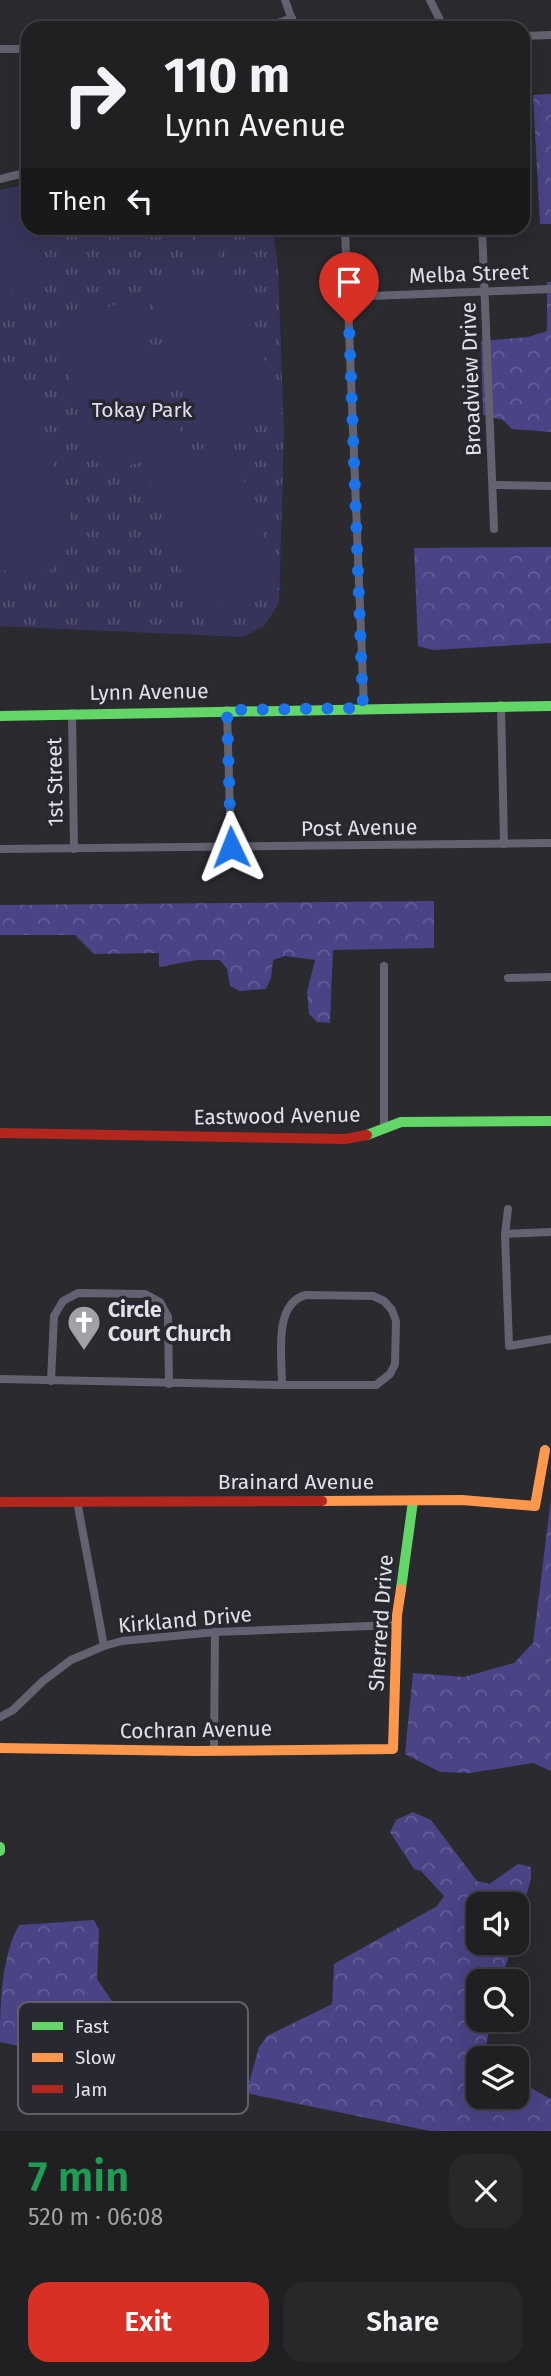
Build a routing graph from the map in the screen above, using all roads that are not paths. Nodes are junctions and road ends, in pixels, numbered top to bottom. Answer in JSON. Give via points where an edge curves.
{"nodes":[{"id":1,"x":285,"y":0,"type":"edge"},
{"id":2,"x":430,"y":0,"type":"edge"},
{"id":3,"x":292,"y":18,"type":"junction"},
{"id":4,"x":284,"y":21,"type":"edge"},
{"id":5,"x":293,"y":21,"type":"edge"},
{"id":6,"x":440,"y":21,"type":"edge"},
{"id":7,"x":551,"y":35,"type":"edge"},
{"id":8,"x":530,"y":36,"type":"edge"},
{"id":9,"x":0,"y":49,"type":"edge"},
{"id":10,"x":21,"y":49,"type":"edge"},
{"id":11,"x":21,"y":174,"type":"edge"},
{"id":12,"x":0,"y":179,"type":"edge"},
{"id":13,"x":345,"y":235,"type":"edge"},
{"id":14,"x":482,"y":235,"type":"edge"},
{"id":15,"x":551,"y":289,"type":"edge"},
{"id":16,"x":485,"y":291,"type":"junction"},
{"id":17,"x":348,"y":298,"type":"junction"},
{"id":18,"x":494,"y":485,"type":"junction"},
{"id":19,"x":551,"y":486,"type":"edge"},
{"id":20,"x":494,"y":530,"type":"dead end"},
{"id":21,"x":502,"y":705,"type":"junction"},
{"id":22,"x":551,"y":706,"type":"edge"},
{"id":23,"x":363,"y":708,"type":"junction"},
{"id":24,"x":227,"y":710,"type":"junction"},
{"id":25,"x":72,"y":713,"type":"junction"},
{"id":26,"x":0,"y":716,"type":"edge"},
{"id":27,"x":551,"y":843,"type":"edge"},
{"id":28,"x":504,"y":844,"type":"junction"},
{"id":29,"x":231,"y":847,"type":"junction"},
{"id":30,"x":0,"y":849,"type":"edge"},
{"id":31,"x":74,"y":849,"type":"junction"},
{"id":32,"x":384,"y":966,"type":"dead end"},
{"id":33,"x":551,"y":977,"type":"edge"},
{"id":34,"x":508,"y":978,"type":"dead end"},
{"id":35,"x":551,"y":1121,"type":"edge"},
{"id":36,"x":384,"y":1127,"type":"junction"},
{"id":37,"x":0,"y":1133,"type":"edge"},
{"id":38,"x":508,"y":1209,"type":"dead end"},
{"id":39,"x":551,"y":1232,"type":"edge"},
{"id":40,"x":505,"y":1234,"type":"junction"},
{"id":41,"x":551,"y":1339,"type":"edge"},
{"id":42,"x":0,"y":1380,"type":"edge"},
{"id":43,"x":51,"y":1381,"type":"junction"},
{"id":44,"x":169,"y":1384,"type":"junction"},
{"id":45,"x":282,"y":1385,"type":"junction"},
{"id":46,"x":545,"y":1450,"type":"dead end"},
{"id":47,"x":77,"y":1501,"type":"junction"},
{"id":48,"x":413,"y":1501,"type":"junction"},
{"id":49,"x":0,"y":1502,"type":"edge"},
{"id":50,"x":396,"y":1625,"type":"junction"},
{"id":51,"x":215,"y":1632,"type":"junction"},
{"id":52,"x":104,"y":1646,"type":"junction"},
{"id":53,"x":0,"y":1717,"type":"edge"},
{"id":54,"x":0,"y":1748,"type":"edge"},
{"id":55,"x":393,"y":1749,"type":"joint"},
{"id":56,"x":214,"y":1750,"type":"junction"}],
"edges":[{"from":1,"to":3,"type":"street"},
{"from":2,"to":6,"type":"street"},
{"from":3,"to":4,"type":"street"},
{"from":3,"to":5,"type":"street"},
{"from":7,"to":8,"type":"street"},
{"from":9,"to":10,"type":"street"},
{"from":11,"to":12,"type":"street"},
{"from":13,"to":17,"type":"street"},
{"from":14,"to":16,"type":"street","name":"Broadview Drive"},
{"from":15,"to":16,"type":"street","name":"Melba Street"},
{"from":16,"to":17,"type":"street","name":"Melba Street"},
{"from":16,"to":18,"type":"street","name":"Broadview Drive"},
{"from":17,"to":23,"type":"street"},
{"from":18,"to":19,"type":"street"},
{"from":18,"to":20,"type":"street","name":"Broadview Drive"},
{"from":21,"to":22,"type":"street","name":"Lynn Avenue"},
{"from":21,"to":23,"type":"street","name":"Lynn Avenue"},
{"from":21,"to":28,"type":"street"},
{"from":23,"to":24,"type":"street","name":"Lynn Avenue"},
{"from":24,"to":25,"type":"street","name":"Lynn Avenue"},
{"from":24,"to":29,"type":"street"},
{"from":25,"to":26,"type":"street","name":"Lynn Avenue"},
{"from":25,"to":31,"type":"street","name":"1st Street"},
{"from":27,"to":28,"type":"street","name":"Post Avenue"},
{"from":28,"to":29,"type":"street","name":"Post Avenue"},
{"from":29,"to":31,"type":"street","name":"Post Avenue"},
{"from":30,"to":31,"type":"street","name":"Post Avenue"},
{"from":32,"to":36,"type":"street"},
{"from":33,"to":34,"type":"street"},
{"from":35,"to":36,"type":"street","name":"Eastwood Avenue","via":[[401,1122]]},
{"from":36,"to":37,"type":"street","name":"Eastwood Avenue","via":[[345,1139]]},
{"from":38,"to":40,"type":"street"},
{"from":39,"to":40,"type":"street"},
{"from":40,"to":41,"type":"street","via":[[509,1346]]},
{"from":42,"to":43,"type":"street"},
{"from":43,"to":44,"type":"street"},
{"from":43,"to":44,"type":"street","via":[[54,1316],[63,1301],[78,1293],[133,1293],[150,1296],[167,1311]]},
{"from":44,"to":45,"type":"street"},
{"from":45,"to":45,"type":"street","via":[[381,1382],[395,1364],[392,1310],[373,1296],[306,1295],[296,1299],[283,1318]]},
{"from":46,"to":48,"type":"street","name":"Brainard Avenue","via":[[535,1506]]},
{"from":47,"to":48,"type":"street","name":"Brainard Avenue"},
{"from":47,"to":49,"type":"street","name":"Brainard Avenue"},
{"from":47,"to":52,"type":"street"},
{"from":48,"to":50,"type":"street","name":"Sherrerd Drive"},
{"from":50,"to":51,"type":"street","name":"Kirkland Drive"},
{"from":50,"to":55,"type":"street","name":"Sherrerd Drive"},
{"from":51,"to":52,"type":"street","name":"Kirkland Drive","via":[[139,1638]]},
{"from":51,"to":56,"type":"street"},
{"from":52,"to":53,"type":"street","name":"Kirkland Drive","via":[[56,1670]]},
{"from":54,"to":56,"type":"street","name":"Cochran Avenue"},
{"from":55,"to":56,"type":"street","name":"Cochran Avenue"}]}
